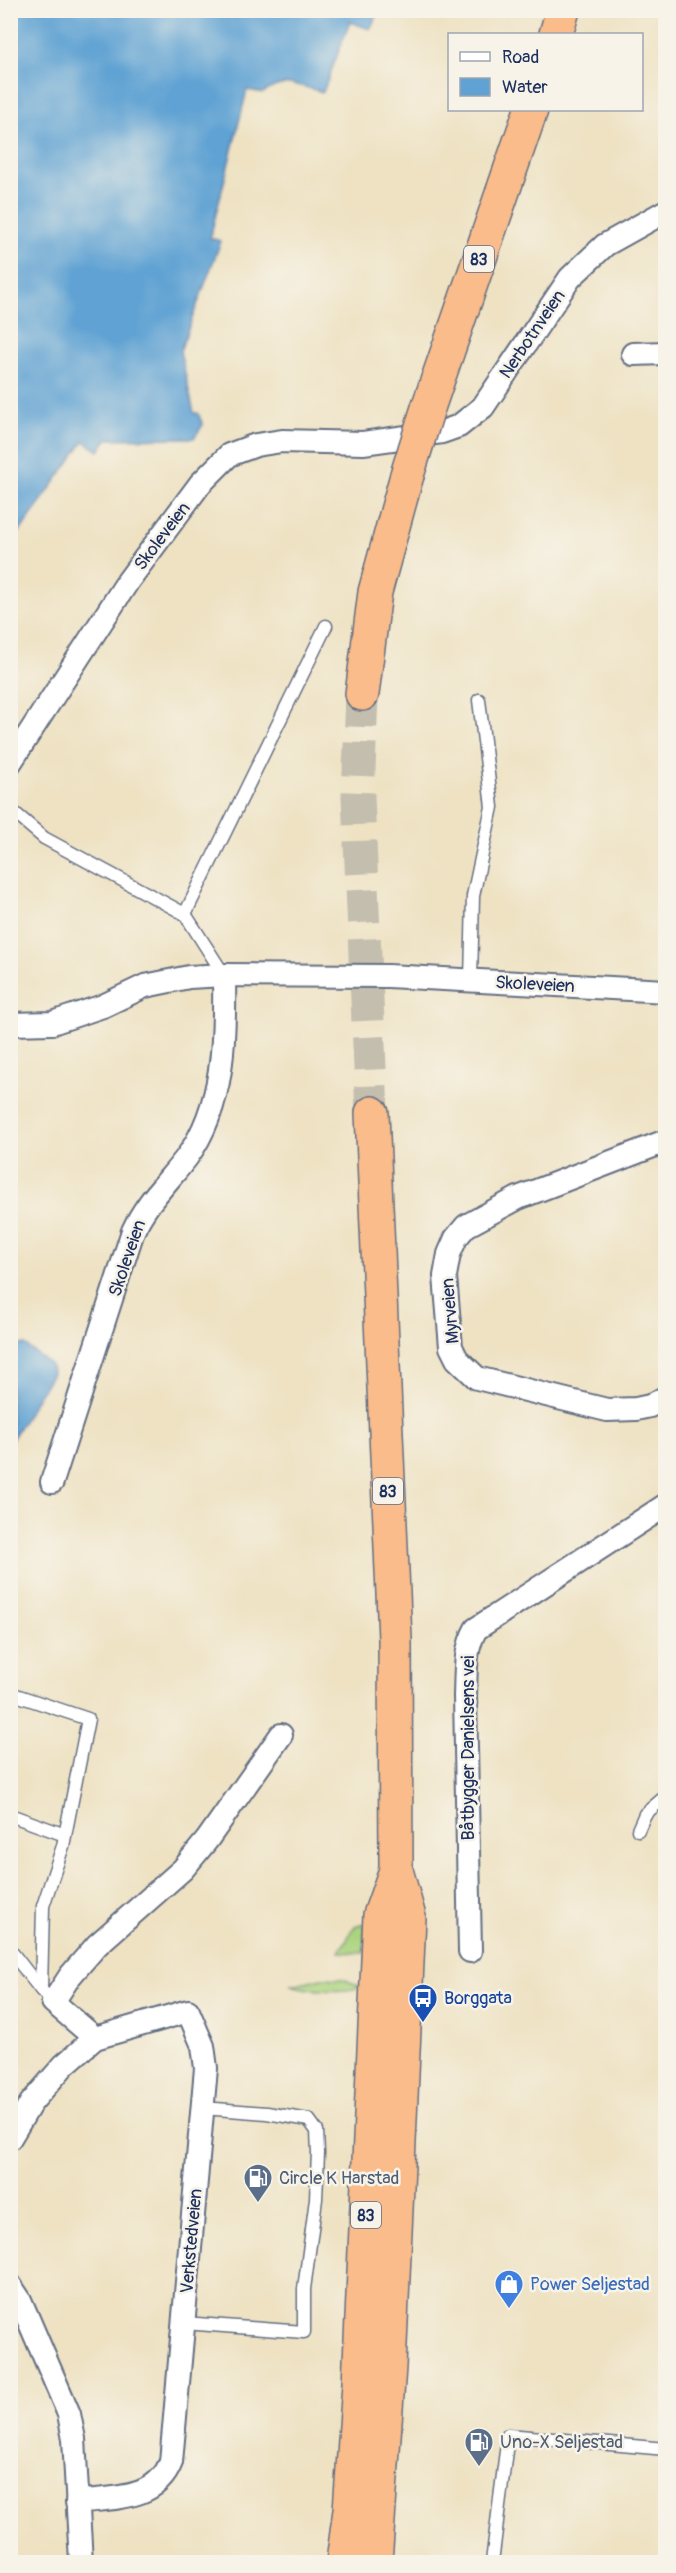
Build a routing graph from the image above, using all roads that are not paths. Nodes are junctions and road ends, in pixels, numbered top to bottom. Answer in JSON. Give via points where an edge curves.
{"nodes":[{"id":1,"x":563,"y":10,"type":"edge"},
{"id":2,"x":556,"y":33,"type":"edge"},
{"id":3,"x":531,"y":111,"type":"edge"},
{"id":4,"x":666,"y":211,"type":"edge"},
{"id":5,"x":666,"y":353,"type":"edge"},
{"id":6,"x":633,"y":354,"type":"dead end"},
{"id":7,"x":394,"y":440,"type":"joint"},
{"id":8,"x":326,"y":626,"type":"dead end"},
{"id":9,"x":362,"y":694,"type":"tunnel mouth"},
{"id":10,"x":479,"y":700,"type":"dead end"},
{"id":11,"x":10,"y":763,"type":"edge"},
{"id":12,"x":10,"y":809,"type":"edge"},
{"id":13,"x":185,"y":914,"type":"junction"},
{"id":14,"x":224,"y":975,"type":"junction"},
{"id":15,"x":471,"y":981,"type":"junction"},
{"id":16,"x":666,"y":991,"type":"edge"},
{"id":17,"x":10,"y":1024,"type":"edge"},
{"id":18,"x":372,"y":1113,"type":"tunnel mouth"},
{"id":19,"x":666,"y":1141,"type":"edge"},
{"id":20,"x":666,"y":1397,"type":"edge"},
{"id":21,"x":52,"y":1482,"type":"dead end"},
{"id":22,"x":666,"y":1505,"type":"edge"},
{"id":23,"x":10,"y":1693,"type":"edge"},
{"id":24,"x":281,"y":1735,"type":"dead end"},
{"id":25,"x":666,"y":1796,"type":"edge"},
{"id":26,"x":10,"y":1815,"type":"edge"},
{"id":27,"x":638,"y":1830,"type":"dead end"},
{"id":28,"x":65,"y":1835,"type":"junction"},
{"id":29,"x":396,"y":1870,"type":"junction"},
{"id":30,"x":10,"y":1950,"type":"edge"},
{"id":31,"x":470,"y":1951,"type":"dead end"},
{"id":32,"x":47,"y":1996,"type":"junction"},
{"id":33,"x":95,"y":2038,"type":"junction"},
{"id":34,"x":203,"y":2108,"type":"junction"},
{"id":35,"x":10,"y":2138,"type":"edge"},
{"id":36,"x":10,"y":2285,"type":"edge"},
{"id":37,"x":184,"y":2323,"type":"junction"},
{"id":38,"x":666,"y":2449,"type":"edge"},
{"id":39,"x":77,"y":2502,"type":"junction"},
{"id":40,"x":81,"y":2562,"type":"edge"},
{"id":41,"x":343,"y":2562,"type":"edge"},
{"id":42,"x":375,"y":2562,"type":"edge"},
{"id":43,"x":492,"y":2562,"type":"edge"}],
"edges":[{"from":1,"to":2,"type":"highway"},
{"from":3,"to":9,"type":"highway","number":"83","bridge":true,"via":[[407,475],[375,592]]},
{"from":4,"to":7,"type":"street","name":"Nerbotnveien","via":[[605,245],[570,278],[483,407],[470,419],[442,432]]},
{"from":5,"to":6,"type":"street"},
{"from":7,"to":11,"type":"street","name":"Skoleveien","via":[[282,441],[229,455],[200,484],[128,581]]},
{"from":8,"to":13,"type":"lane"},
{"from":10,"to":15,"type":"lane","via":[[492,807],[473,896]]},
{"from":12,"to":13,"type":"lane","via":[[45,838]]},
{"from":13,"to":14,"type":"lane"},
{"from":14,"to":15,"type":"street","name":"Skoleveien","via":[[350,975]]},
{"from":14,"to":17,"type":"street","name":"Skoleveien","via":[[145,986],[103,1006],[52,1023]]},
{"from":14,"to":21,"type":"street","name":"Skoleveien","via":[[225,1031],[217,1088],[188,1155],[147,1205],[133,1231]]},
{"from":15,"to":16,"type":"street","name":"Skoleveien"},
{"from":18,"to":29,"type":"highway","number":"83","via":[[395,1639]]},
{"from":19,"to":20,"type":"street","name":"Myrveien","via":[[518,1198],[466,1226],[449,1254],[445,1276],[451,1347],[457,1359],[477,1378],[607,1410],[636,1409]]},
{"from":22,"to":31,"type":"street","name":"Båtbygger Danielsens vei","via":[[476,1629],[472,1636],[466,1654],[465,1696]]},
{"from":23,"to":28,"type":"lane","via":[[88,1719]]},
{"from":24,"to":32,"type":"street","via":[[183,1869],[97,1945]]},
{"from":25,"to":27,"type":"lane","via":[[645,1814]]},
{"from":26,"to":28,"type":"lane"},
{"from":28,"to":32,"type":"lane","via":[[43,1906]]},
{"from":29,"to":41,"type":"highway","number":"83","via":[[380,1915],[359,2384]]},
{"from":29,"to":42,"type":"highway","number":"83","via":[[409,1917],[389,2367]]},
{"from":30,"to":32,"type":"lane"},
{"from":32,"to":33,"type":"street"},
{"from":33,"to":34,"type":"street","name":"Verkstedveien","via":[[188,2011],[203,2046]]},
{"from":33,"to":35,"type":"street","name":"Verkstedveien","via":[[64,2065],[31,2103]]},
{"from":34,"to":37,"type":"street","name":"Verkstedveien"},
{"from":34,"to":37,"type":"lane","via":[[267,2112],[309,2120],[317,2131],[316,2199],[304,2289],[304,2332]]},
{"from":36,"to":39,"type":"street","via":[[69,2414]]},
{"from":37,"to":39,"type":"street","name":"Verkstedveien","via":[[167,2472],[143,2493]]},
{"from":38,"to":43,"type":"lane","via":[[508,2435]]},
{"from":39,"to":40,"type":"street"}]}
